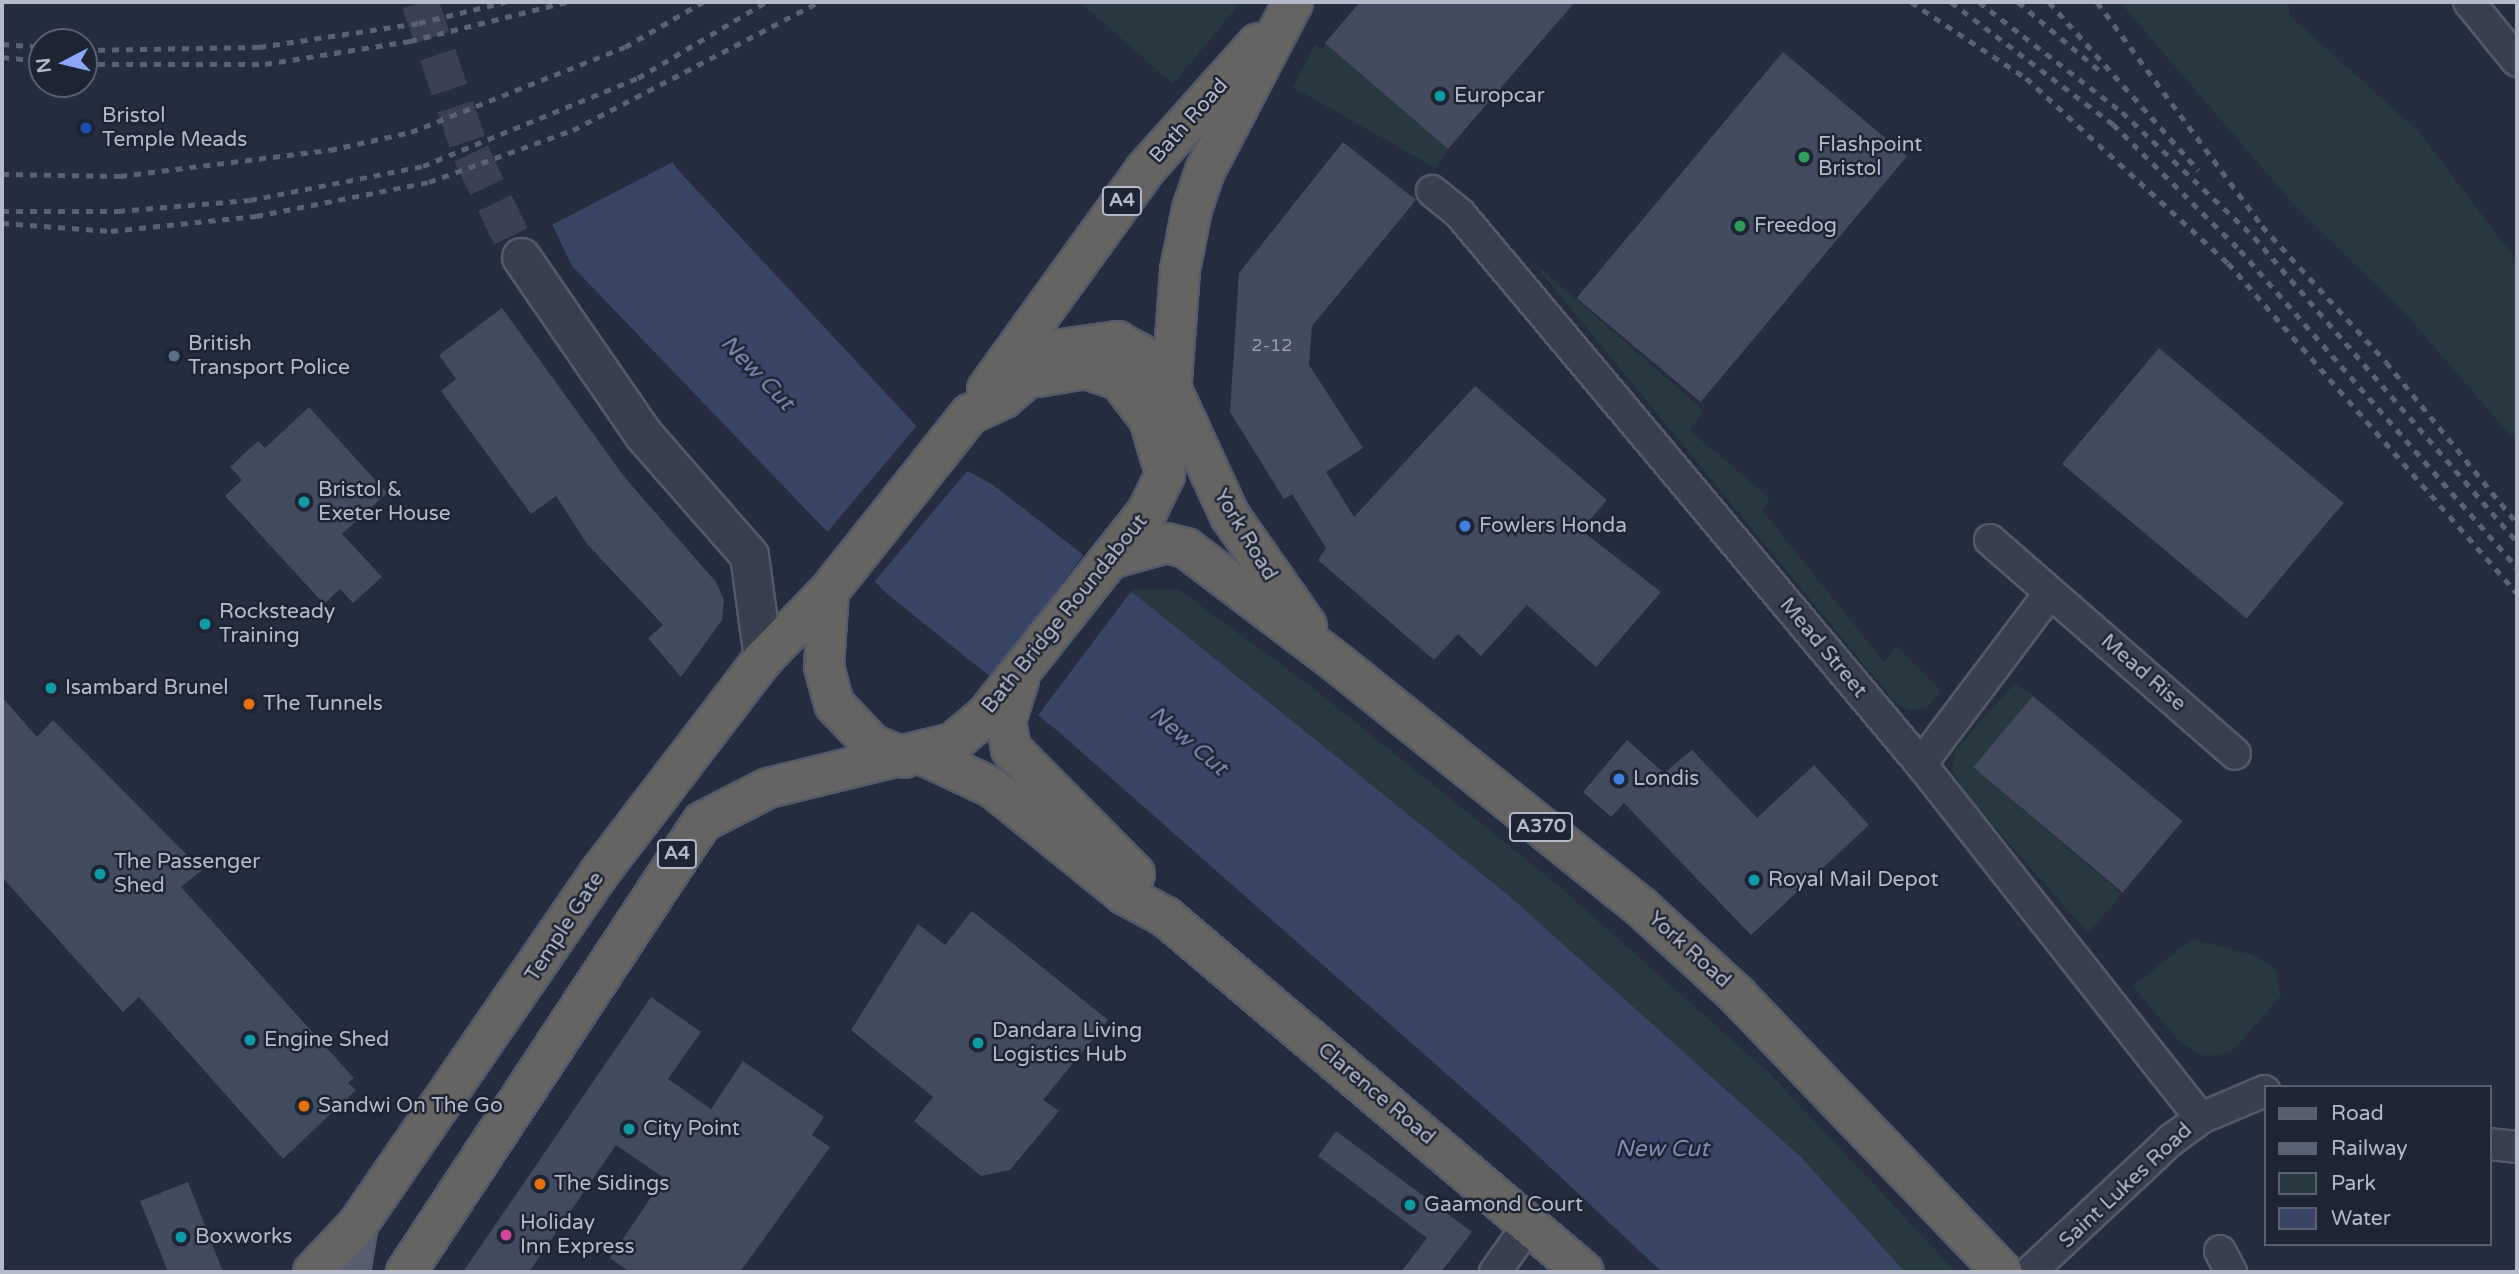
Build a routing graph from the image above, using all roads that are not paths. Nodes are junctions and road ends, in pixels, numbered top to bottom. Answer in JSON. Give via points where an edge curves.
{"nodes":[{"id":1,"x":1294,"y":3,"type":"edge"},
{"id":2,"x":2472,"y":3,"type":"edge"},
{"id":3,"x":2517,"y":61,"type":"edge"},
{"id":4,"x":1432,"y":191,"type":"dead end"},
{"id":5,"x":521,"y":257,"type":"tunnel mouth"},
{"id":6,"x":1019,"y":383,"type":"junction"},
{"id":7,"x":1173,"y":392,"type":"junction"},
{"id":8,"x":968,"y":417,"type":"junction"},
{"id":9,"x":1165,"y":475,"type":"junction"},
{"id":10,"x":1990,"y":540,"type":"dead end"},
{"id":11,"x":1123,"y":550,"type":"junction"},
{"id":12,"x":838,"y":581,"type":"junction"},
{"id":13,"x":2050,"y":593,"type":"junction"},
{"id":14,"x":763,"y":659,"type":"junction"},
{"id":15,"x":1340,"y":665,"type":"junction"},
{"id":16,"x":1024,"y":668,"type":"junction"},
{"id":17,"x":2235,"y":754,"type":"dead end"},
{"id":18,"x":914,"y":756,"type":"junction"},
{"id":19,"x":1921,"y":764,"type":"junction"},
{"id":20,"x":1166,"y":917,"type":"junction"},
{"id":21,"x":2264,"y":1091,"type":"edge"},
{"id":22,"x":2201,"y":1118,"type":"junction"},
{"id":23,"x":2491,"y":1144,"type":"edge"},
{"id":24,"x":2517,"y":1147,"type":"edge"},
{"id":25,"x":1530,"y":1223,"type":"junction"},
{"id":26,"x":358,"y":1224,"type":"junction"},
{"id":27,"x":408,"y":1271,"type":"edge"},
{"id":28,"x":313,"y":1272,"type":"edge"},
{"id":29,"x":350,"y":1272,"type":"edge"},
{"id":30,"x":1495,"y":1272,"type":"edge"},
{"id":31,"x":1584,"y":1272,"type":"edge"},
{"id":32,"x":2003,"y":1272,"type":"edge"},
{"id":33,"x":2031,"y":1272,"type":"edge"}],
"edges":[{"from":1,"to":7,"type":"highway","name":"Bath Road","number":"A4","via":[[1205,171],[1192,209],[1180,270]]},
{"from":1,"to":8,"type":"highway","name":"Bath Road","number":"A4","via":[[1144,171]]},
{"from":2,"to":3,"type":"street"},
{"from":4,"to":19,"type":"street","name":"Mead Street","via":[[1460,214]]},
{"from":5,"to":14,"type":"street","via":[[643,435],[735,531],[755,571]]},
{"from":6,"to":7,"type":"highway","number":"A4","via":[[1061,349],[1117,341],[1149,359]]},
{"from":6,"to":8,"type":"highway","number":"A4"},
{"from":6,"to":9,"type":"highway","number":"A4","via":[[1085,369],[1119,380],[1149,419]]},
{"from":7,"to":9,"type":"highway","name":"Bath Road","number":"A4"},
{"from":7,"to":15,"type":"highway","name":"York Road","number":"A370","via":[[1251,551]]},
{"from":8,"to":12,"type":"highway","number":"A4"},
{"from":9,"to":11,"type":"highway","name":"Bath Bridge Roundabout","number":"A4"},
{"from":10,"to":13,"type":"street","name":"Mead Rise"},
{"from":11,"to":15,"type":"highway","name":"York Road","number":"A370","via":[[1166,543],[1186,548]]},
{"from":11,"to":16,"type":"highway","name":"Bath Bridge Roundabout","number":"A4"},
{"from":12,"to":14,"type":"highway","name":"Temple Gate","number":"A4"},
{"from":12,"to":18,"type":"highway","via":[[824,666],[834,704],[872,744]]},
{"from":13,"to":17,"type":"street","name":"Mead Rise"},
{"from":13,"to":19,"type":"street"},
{"from":14,"to":26,"type":"highway","name":"Temple Gate","number":"A4","via":[[600,872]]},
{"from":15,"to":32,"type":"highway","name":"York Road","number":"A370","via":[[1640,906],[1728,986]]},
{"from":16,"to":18,"type":"highway","name":"Bath Bridge Roundabout","number":"A4","via":[[986,715],[953,743]]},
{"from":16,"to":20,"type":"highway","name":"Clarence Road","via":[[1006,721],[1011,749],[1143,882]]},
{"from":18,"to":20,"type":"highway","name":"Clarence Road","via":[[993,788],[1125,895]]},
{"from":18,"to":27,"type":"highway","number":"A4","via":[[768,788],[702,822]]},
{"from":19,"to":22,"type":"street","name":"Mead Street"},
{"from":20,"to":25,"type":"highway","name":"Clarence Road"},
{"from":21,"to":22,"type":"street","name":"Saint Lukes Road"},
{"from":22,"to":33,"type":"street","name":"Saint Lukes Road"},
{"from":23,"to":24,"type":"street"},
{"from":25,"to":30,"type":"street"},
{"from":25,"to":31,"type":"highway","name":"Clarence Road"},
{"from":26,"to":28,"type":"highway","name":"Temple Gate"},
{"from":26,"to":29,"type":"main road"}]}
